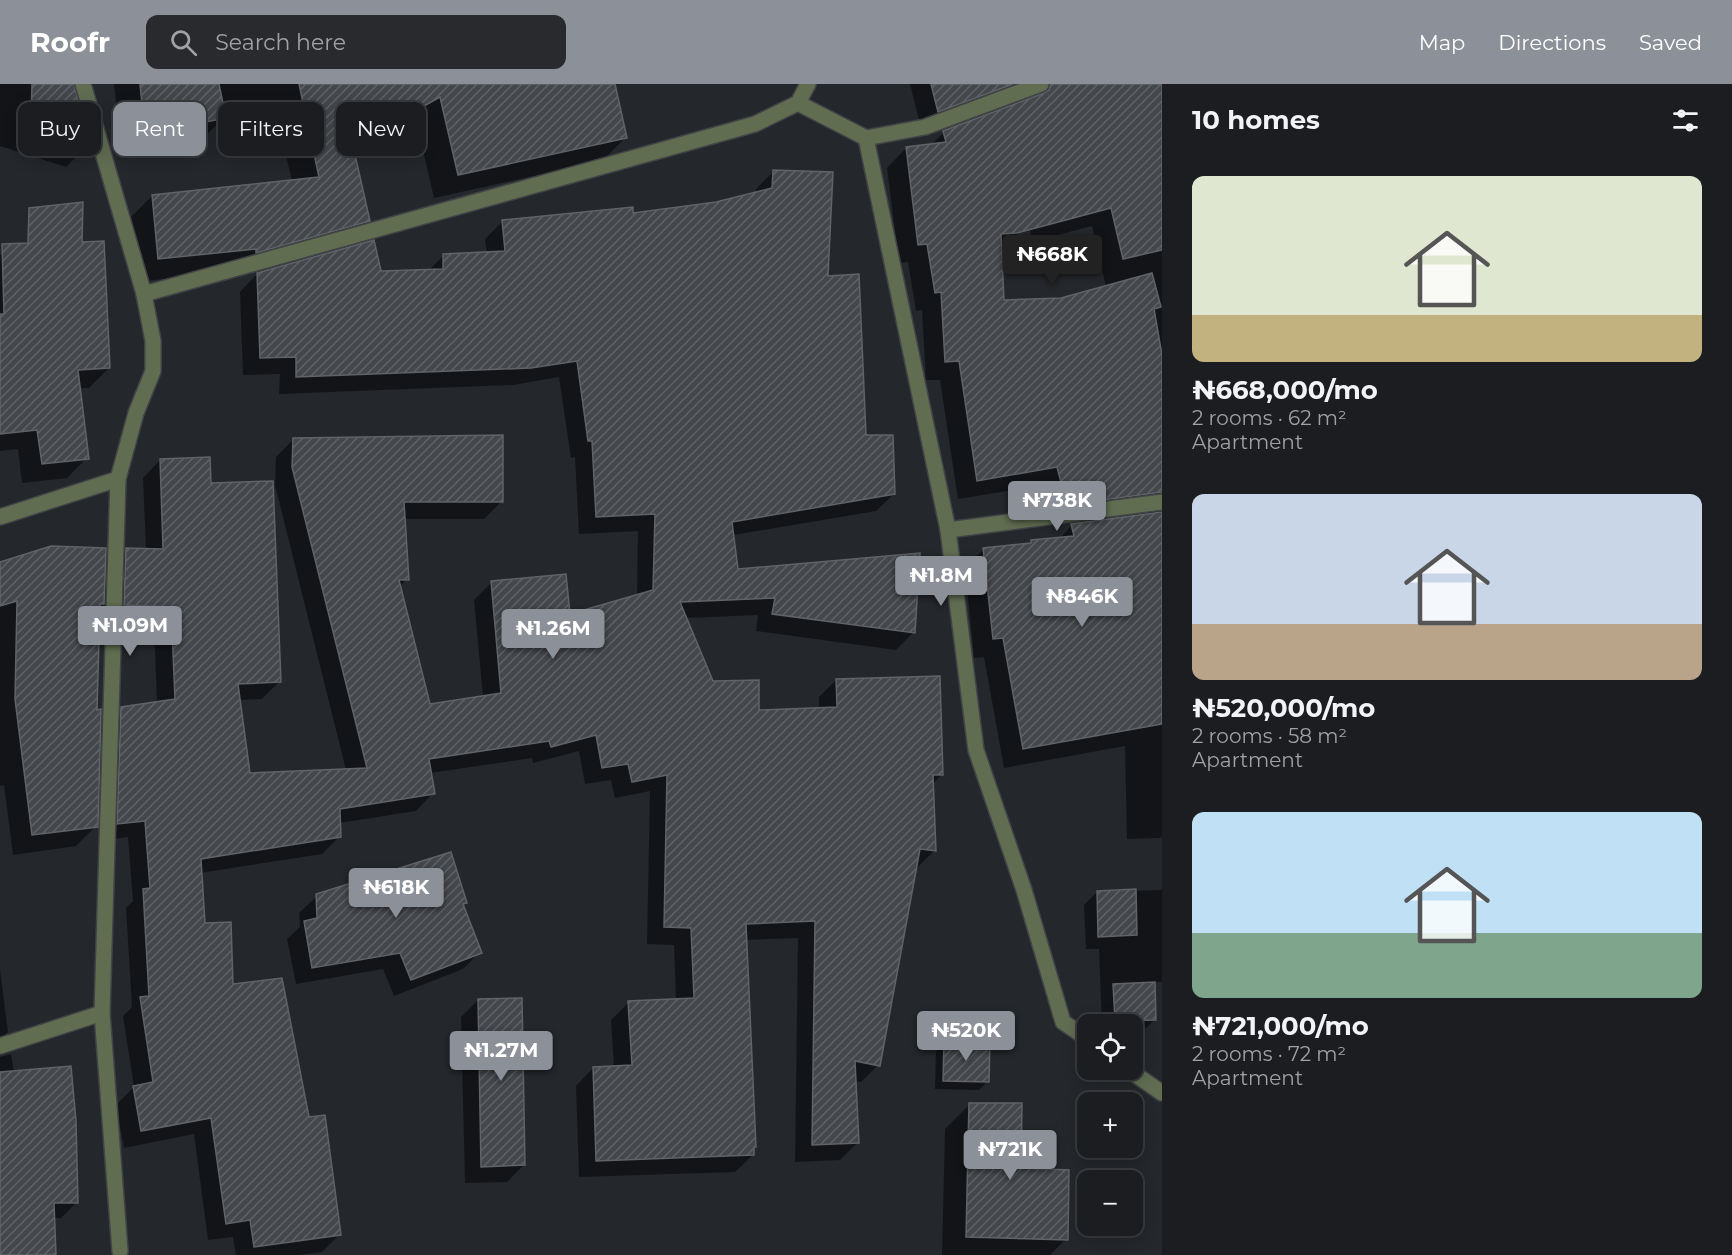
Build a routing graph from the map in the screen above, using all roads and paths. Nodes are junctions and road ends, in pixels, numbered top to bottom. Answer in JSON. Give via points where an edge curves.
{"nodes":[{"id":1,"x":83,"y":84,"type":"edge"},
{"id":2,"x":808,"y":84,"type":"edge"},
{"id":3,"x":1041,"y":84,"type":"edge"},
{"id":4,"x":798,"y":103,"type":"junction"},
{"id":5,"x":866,"y":138,"type":"junction"},
{"id":6,"x":144,"y":294,"type":"junction"},
{"id":7,"x":118,"y":479,"type":"junction"},
{"id":8,"x":1162,"y":502,"type":"edge"},
{"id":9,"x":0,"y":518,"type":"edge"},
{"id":10,"x":948,"y":530,"type":"junction"},
{"id":11,"x":102,"y":1013,"type":"junction"},
{"id":12,"x":1077,"y":1031,"type":"edge"},
{"id":13,"x":0,"y":1046,"type":"edge"},
{"id":14,"x":1143,"y":1080,"type":"edge"},
{"id":15,"x":1162,"y":1093,"type":"edge"},
{"id":16,"x":120,"y":1251,"type":"dead end"}],
"edges":[{"from":1,"to":6,"type":"street"},
{"from":2,"to":4,"type":"street"},
{"from":3,"to":5,"type":"street","via":[[925,127]]},
{"from":4,"to":5,"type":"street"},
{"from":4,"to":6,"type":"street","via":[[755,124]]},
{"from":5,"to":10,"type":"street"},
{"from":6,"to":7,"type":"street","via":[[153,342],[153,371],[136,413]]},
{"from":7,"to":9,"type":"street"},
{"from":7,"to":11,"type":"street"},
{"from":8,"to":10,"type":"street"},
{"from":10,"to":12,"type":"street","via":[[976,750],[1064,1022]]},
{"from":11,"to":13,"type":"street"},
{"from":11,"to":16,"type":"street"},
{"from":14,"to":15,"type":"street"}]}
